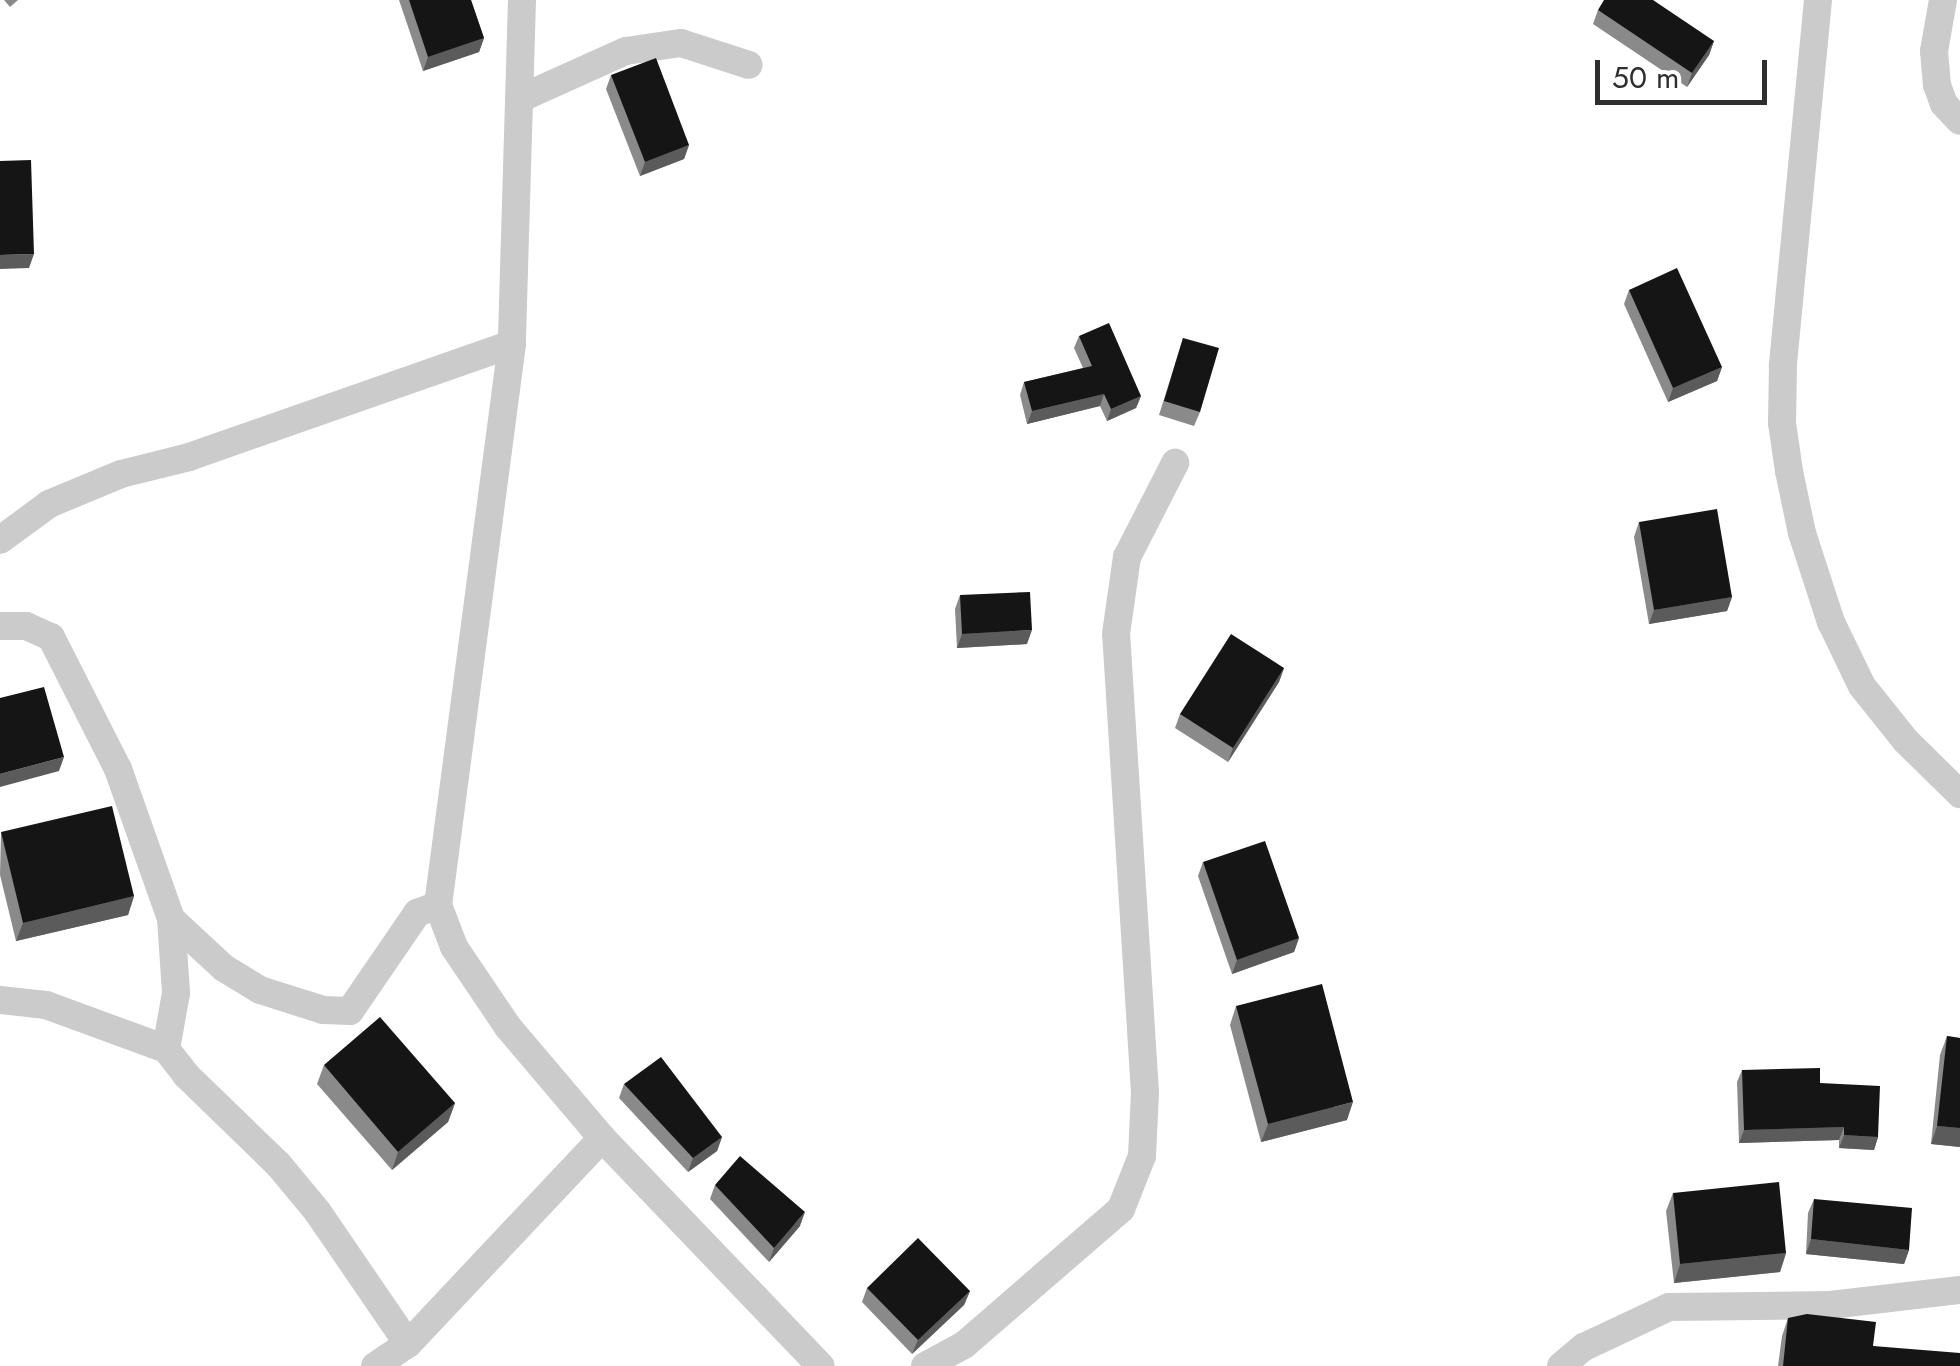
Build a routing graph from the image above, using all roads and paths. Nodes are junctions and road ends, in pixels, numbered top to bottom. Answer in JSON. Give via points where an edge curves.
{"nodes":[{"id":1,"x":522,"y":0,"type":"edge"},
{"id":2,"x":1818,"y":0,"type":"edge"},
{"id":3,"x":1943,"y":0,"type":"edge"},
{"id":4,"x":749,"y":65,"type":"dead end"},
{"id":5,"x":519,"y":98,"type":"junction"},
{"id":6,"x":1960,"y":122,"type":"edge"},
{"id":7,"x":512,"y":344,"type":"junction"},
{"id":8,"x":1175,"y":464,"type":"dead end"},
{"id":9,"x":0,"y":540,"type":"edge"},
{"id":10,"x":0,"y":626,"type":"edge"},
{"id":11,"x":1960,"y":794,"type":"edge"},
{"id":12,"x":438,"y":905,"type":"junction"},
{"id":13,"x":171,"y":919,"type":"junction"},
{"id":14,"x":0,"y":1000,"type":"edge"},
{"id":15,"x":166,"y":1049,"type":"junction"},
{"id":16,"x":602,"y":1138,"type":"junction"},
{"id":17,"x":1960,"y":1290,"type":"edge"},
{"id":18,"x":408,"y":1344,"type":"junction"},
{"id":19,"x":375,"y":1366,"type":"edge"},
{"id":20,"x":821,"y":1366,"type":"edge"},
{"id":21,"x":925,"y":1366,"type":"edge"},
{"id":22,"x":1561,"y":1366,"type":"edge"}],
"edges":[{"from":1,"to":5,"type":"street"},
{"from":2,"to":11,"type":"street","via":[[1783,366],[1789,470],[1831,622],[1862,686]]},
{"from":3,"to":6,"type":"street","via":[[1934,51],[1937,85]]},
{"from":4,"to":5,"type":"street","via":[[681,43],[626,51]]},
{"from":5,"to":7,"type":"street"},
{"from":7,"to":9,"type":"street","via":[[121,474],[49,504]]},
{"from":7,"to":12,"type":"street"},
{"from":8,"to":21,"type":"street","via":[[1126,556],[1116,634],[1145,1093],[1142,1156],[1121,1210],[964,1344]]},
{"from":10,"to":13,"type":"street","via":[[26,626],[50,637],[118,769]]},
{"from":12,"to":13,"type":"street","via":[[417,913],[350,1010],[323,1010],[260,990],[224,968]]},
{"from":12,"to":16,"type":"street","via":[[454,948],[508,1028]]},
{"from":13,"to":15,"type":"street","via":[[176,993]]},
{"from":14,"to":15,"type":"street","via":[[46,1005]]},
{"from":15,"to":18,"type":"street","via":[[278,1164]]},
{"from":16,"to":18,"type":"street"},
{"from":16,"to":20,"type":"street"},
{"from":17,"to":22,"type":"street","via":[[1830,1305],[1668,1307],[1584,1347]]},
{"from":18,"to":19,"type":"street"}]}
